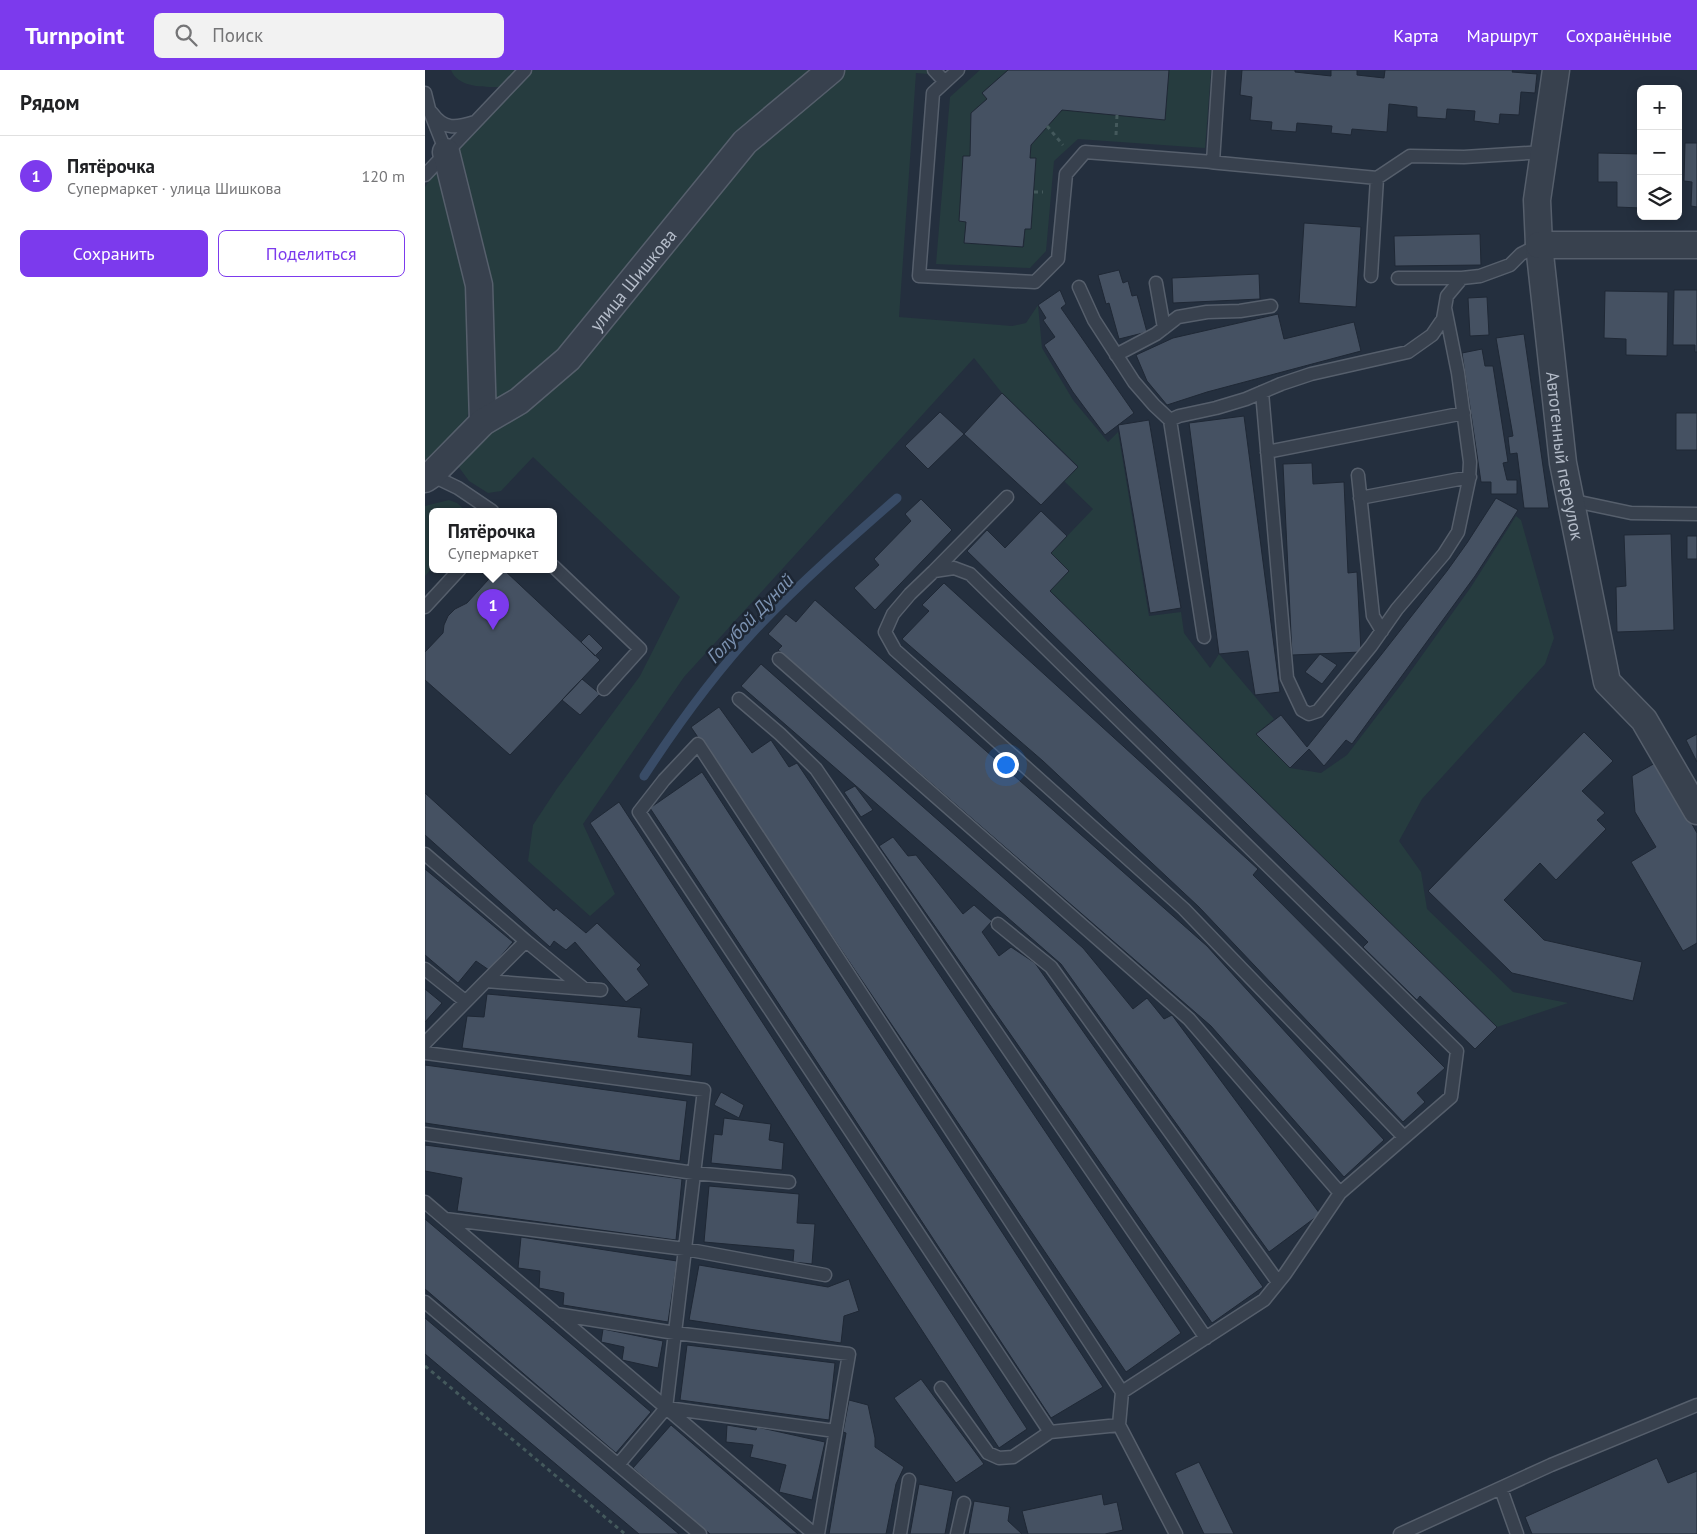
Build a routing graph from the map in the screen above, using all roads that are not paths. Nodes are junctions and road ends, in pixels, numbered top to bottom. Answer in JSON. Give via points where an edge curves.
{"nodes":[{"id":1,"x":525,"y":70,"type":"edge"},
{"id":2,"x":831,"y":70,"type":"edge"},
{"id":3,"x":934,"y":70,"type":"edge"},
{"id":4,"x":958,"y":70,"type":"edge"},
{"id":5,"x":1219,"y":70,"type":"edge"},
{"id":6,"x":1555,"y":70,"type":"edge"},
{"id":7,"x":945,"y":82,"type":"junction"},
{"id":8,"x":425,"y":93,"type":"edge"},
{"id":9,"x":429,"y":109,"type":"junction"},
{"id":10,"x":475,"y":122,"type":"junction"},
{"id":11,"x":446,"y":152,"type":"junction"},
{"id":12,"x":1544,"y":152,"type":"junction"},
{"id":13,"x":1209,"y":162,"type":"junction"},
{"id":14,"x":425,"y":175,"type":"edge"},
{"id":15,"x":1377,"y":178,"type":"junction"},
{"id":16,"x":1539,"y":245,"type":"junction"},
{"id":17,"x":1697,"y":246,"type":"edge"},
{"id":18,"x":1371,"y":276,"type":"dead end"},
{"id":19,"x":1398,"y":278,"type":"dead end"},
{"id":20,"x":1462,"y":278,"type":"junction"},
{"id":21,"x":1156,"y":282,"type":"dead end"},
{"id":22,"x":1079,"y":287,"type":"dead end"},
{"id":23,"x":1271,"y":306,"type":"dead end"},
{"id":24,"x":1445,"y":308,"type":"junction"},
{"id":25,"x":1164,"y":328,"type":"junction"},
{"id":26,"x":1116,"y":355,"type":"junction"},
{"id":27,"x":1262,"y":392,"type":"junction"},
{"id":28,"x":1464,"y":413,"type":"junction"},
{"id":29,"x":1171,"y":420,"type":"junction"},
{"id":30,"x":483,"y":422,"type":"junction"},
{"id":31,"x":1267,"y":452,"type":"junction"},
{"id":32,"x":1358,"y":475,"type":"dead end"},
{"id":33,"x":428,"y":477,"type":"edge"},
{"id":34,"x":1470,"y":477,"type":"junction"},
{"id":35,"x":1007,"y":497,"type":"dead end"},
{"id":36,"x":1361,"y":498,"type":"junction"},
{"id":37,"x":1570,"y":500,"type":"junction"},
{"id":38,"x":488,"y":508,"type":"edge"},
{"id":39,"x":1697,"y":514,"type":"edge"},
{"id":40,"x":557,"y":570,"type":"edge"},
{"id":41,"x":934,"y":571,"type":"junction"},
{"id":42,"x":456,"y":573,"type":"edge"},
{"id":43,"x":425,"y":607,"type":"edge"},
{"id":44,"x":1382,"y":631,"type":"junction"},
{"id":45,"x":1204,"y":637,"type":"dead end"},
{"id":46,"x":779,"y":659,"type":"dead end"},
{"id":47,"x":604,"y":689,"type":"dead end"},
{"id":48,"x":739,"y":699,"type":"dead end"},
{"id":49,"x":1697,"y":811,"type":"edge"},
{"id":50,"x":425,"y":854,"type":"edge"},
{"id":51,"x":999,"y":924,"type":"dead end"},
{"id":52,"x":526,"y":941,"type":"junction"},
{"id":53,"x":425,"y":969,"type":"edge"},
{"id":54,"x":486,"y":981,"type":"junction"},
{"id":55,"x":583,"y":988,"type":"junction"},
{"id":56,"x":601,"y":990,"type":"dead end"},
{"id":57,"x":465,"y":1001,"type":"junction"},
{"id":58,"x":425,"y":1043,"type":"edge"},
{"id":59,"x":425,"y":1053,"type":"edge"},
{"id":60,"x":425,"y":1134,"type":"edge"},
{"id":61,"x":1403,"y":1137,"type":"junction"},
{"id":62,"x":694,"y":1173,"type":"junction"},
{"id":63,"x":789,"y":1182,"type":"dead end"},
{"id":64,"x":1339,"y":1193,"type":"junction"},
{"id":65,"x":425,"y":1202,"type":"edge"},
{"id":66,"x":445,"y":1219,"type":"junction"},
{"id":67,"x":685,"y":1249,"type":"junction"},
{"id":68,"x":825,"y":1275,"type":"dead end"},
{"id":69,"x":1279,"y":1282,"type":"junction"},
{"id":70,"x":425,"y":1302,"type":"edge"},
{"id":71,"x":557,"y":1314,"type":"junction"},
{"id":72,"x":675,"y":1333,"type":"junction"},
{"id":73,"x":1206,"y":1338,"type":"junction"},
{"id":74,"x":941,"y":1388,"type":"dead end"},
{"id":75,"x":1122,"y":1392,"type":"junction"},
{"id":76,"x":1697,"y":1405,"type":"edge"},
{"id":77,"x":666,"y":1408,"type":"junction"},
{"id":78,"x":1119,"y":1425,"type":"junction"},
{"id":79,"x":835,"y":1431,"type":"junction"},
{"id":80,"x":1050,"y":1432,"type":"junction"},
{"id":81,"x":618,"y":1465,"type":"junction"},
{"id":82,"x":909,"y":1480,"type":"dead end"},
{"id":83,"x":1501,"y":1489,"type":"junction"},
{"id":84,"x":964,"y":1503,"type":"dead end"},
{"id":85,"x":700,"y":1534,"type":"edge"},
{"id":86,"x":814,"y":1534,"type":"edge"},
{"id":87,"x":818,"y":1534,"type":"edge"},
{"id":88,"x":900,"y":1534,"type":"edge"},
{"id":89,"x":957,"y":1534,"type":"edge"},
{"id":90,"x":1176,"y":1534,"type":"edge"},
{"id":91,"x":1400,"y":1534,"type":"edge"},
{"id":92,"x":1517,"y":1534,"type":"edge"}],
"edges":[{"from":1,"to":10,"type":"lane"},
{"from":2,"to":30,"type":"street","name":"улица Шишкова","via":[[745,142],[569,359],[519,401]]},
{"from":3,"to":7,"type":"lane"},
{"from":4,"to":7,"type":"lane"},
{"from":5,"to":13,"type":"lane","via":[[1213,162]]},
{"from":6,"to":12,"type":"street","name":"Автогенный переулок"},
{"from":7,"to":13,"type":"lane","via":[[933,93],[919,276],[1035,282],[1058,259],[1066,174],[1085,152]]},
{"from":8,"to":9,"type":"lane"},
{"from":9,"to":10,"type":"lane","via":[[439,122],[451,126]]},
{"from":9,"to":11,"type":"lane"},
{"from":10,"to":11,"type":"lane"},
{"from":11,"to":14,"type":"lane"},
{"from":11,"to":30,"type":"street","via":[[479,285]]},
{"from":12,"to":15,"type":"lane","via":[[1464,157],[1410,156]]},
{"from":12,"to":16,"type":"street","name":"Автогенный переулок","via":[[1537,200]]},
{"from":13,"to":15,"type":"lane"},
{"from":15,"to":18,"type":"lane"},
{"from":16,"to":17,"type":"street"},
{"from":16,"to":20,"type":"lane","via":[[1521,254],[1510,265],[1480,276]]},
{"from":16,"to":37,"type":"street","name":"Автогенный переулок"},
{"from":19,"to":20,"type":"lane"},
{"from":20,"to":24,"type":"lane","via":[[1447,296]]},
{"from":21,"to":25,"type":"lane"},
{"from":22,"to":26,"type":"lane","via":[[1093,320]]},
{"from":23,"to":25,"type":"lane","via":[[1178,317]]},
{"from":24,"to":27,"type":"lane","via":[[1443,319],[1433,335],[1408,352],[1311,374]]},
{"from":24,"to":28,"type":"lane"},
{"from":25,"to":26,"type":"lane"},
{"from":26,"to":29,"type":"lane","via":[[1134,382]]},
{"from":27,"to":29,"type":"lane"},
{"from":27,"to":31,"type":"lane"},
{"from":28,"to":31,"type":"lane"},
{"from":28,"to":34,"type":"lane"},
{"from":29,"to":45,"type":"lane"},
{"from":30,"to":33,"type":"street","name":"улица Шишкова"},
{"from":31,"to":44,"type":"lane","via":[[1287,678],[1303,710],[1309,714],[1318,711]]},
{"from":32,"to":36,"type":"lane"},
{"from":33,"to":38,"type":"lane","via":[[458,488]]},
{"from":34,"to":36,"type":"lane"},
{"from":34,"to":44,"type":"lane","via":[[1459,532]]},
{"from":35,"to":41,"type":"lane"},
{"from":36,"to":44,"type":"lane","via":[[1373,616]]},
{"from":37,"to":39,"type":"lane","via":[[1631,513]]},
{"from":37,"to":49,"type":"street","name":"Автогенный переулок","via":[[1607,682],[1644,720]]},
{"from":40,"to":47,"type":"lane","via":[[640,649]]},
{"from":41,"to":61,"type":"lane","via":[[893,614],[885,632],[895,650],[1184,909]]},
{"from":41,"to":61,"type":"lane","via":[[953,568],[970,574],[1457,1051],[1451,1097]]},
{"from":42,"to":43,"type":"lane"},
{"from":46,"to":64,"type":"lane","via":[[1189,1019]]},
{"from":48,"to":73,"type":"lane","via":[[816,768]]},
{"from":50,"to":52,"type":"lane"},
{"from":51,"to":69,"type":"lane","via":[[1051,967]]},
{"from":52,"to":54,"type":"lane"},
{"from":52,"to":55,"type":"lane"},
{"from":53,"to":57,"type":"lane"},
{"from":54,"to":55,"type":"lane"},
{"from":54,"to":57,"type":"lane"},
{"from":55,"to":56,"type":"lane"},
{"from":57,"to":58,"type":"lane"},
{"from":59,"to":62,"type":"lane","via":[[704,1090]]},
{"from":60,"to":62,"type":"lane"},
{"from":61,"to":64,"type":"lane"},
{"from":62,"to":63,"type":"lane"},
{"from":62,"to":67,"type":"lane"},
{"from":64,"to":69,"type":"lane"},
{"from":65,"to":66,"type":"lane"},
{"from":66,"to":67,"type":"lane"},
{"from":66,"to":71,"type":"lane"},
{"from":67,"to":68,"type":"lane"},
{"from":67,"to":72,"type":"lane"},
{"from":69,"to":73,"type":"lane","via":[[1264,1300]]},
{"from":70,"to":81,"type":"lane"},
{"from":71,"to":72,"type":"lane"},
{"from":71,"to":77,"type":"lane"},
{"from":72,"to":77,"type":"lane"},
{"from":72,"to":79,"type":"lane","via":[[849,1354]]},
{"from":73,"to":75,"type":"lane"},
{"from":74,"to":80,"type":"lane","via":[[988,1453],[999,1458],[1013,1457]]},
{"from":75,"to":78,"type":"lane"},
{"from":75,"to":80,"type":"lane","via":[[698,744],[639,812]]},
{"from":76,"to":83,"type":"lane"},
{"from":77,"to":79,"type":"lane"},
{"from":77,"to":81,"type":"lane"},
{"from":77,"to":86,"type":"lane"},
{"from":78,"to":80,"type":"lane"},
{"from":78,"to":90,"type":"lane"},
{"from":79,"to":87,"type":"lane"},
{"from":81,"to":85,"type":"lane"},
{"from":82,"to":88,"type":"lane"},
{"from":83,"to":91,"type":"lane"},
{"from":83,"to":92,"type":"lane"},
{"from":84,"to":89,"type":"lane"}]}
